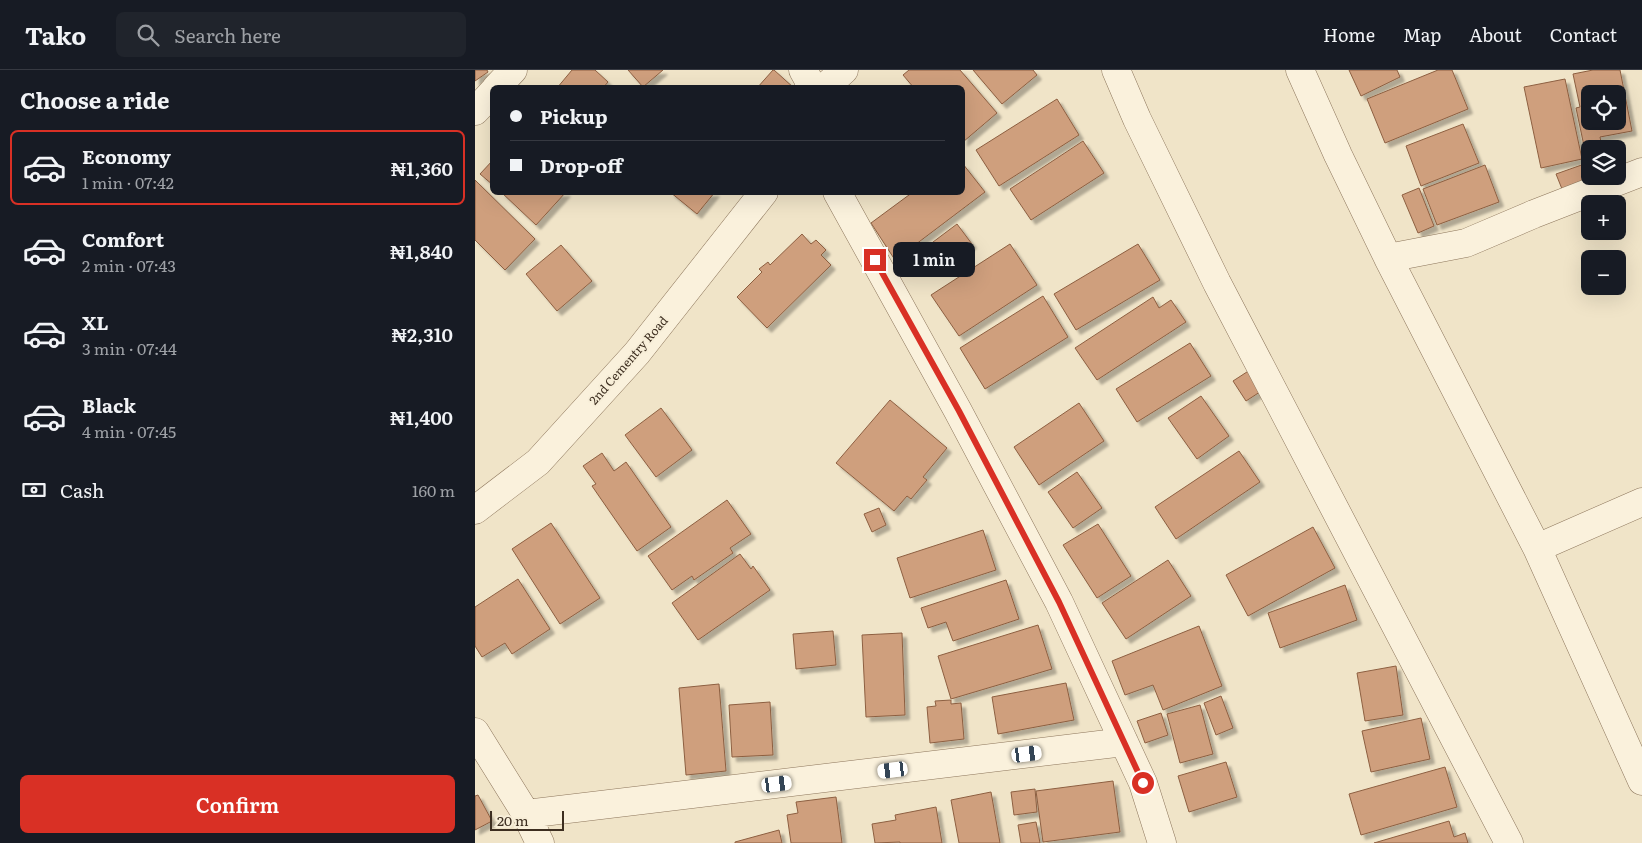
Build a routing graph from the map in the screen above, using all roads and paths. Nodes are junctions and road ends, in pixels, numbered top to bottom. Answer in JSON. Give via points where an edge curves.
{"nodes":[{"id":1,"x":513,"y":70,"type":"edge"},
{"id":2,"x":803,"y":70,"type":"edge"},
{"id":3,"x":844,"y":70,"type":"edge"},
{"id":4,"x":1116,"y":70,"type":"edge"},
{"id":5,"x":1300,"y":70,"type":"edge"},
{"id":6,"x":499,"y":85,"type":"edge"},
{"id":7,"x":809,"y":85,"type":"edge"},
{"id":8,"x":827,"y":85,"type":"edge"},
{"id":9,"x":490,"y":95,"type":"edge"},
{"id":10,"x":475,"y":111,"type":"edge"},
{"id":11,"x":1642,"y":172,"type":"edge"},
{"id":12,"x":762,"y":195,"type":"edge"},
{"id":13,"x":839,"y":195,"type":"edge"},
{"id":14,"x":1388,"y":258,"type":"junction"},
{"id":15,"x":1642,"y":502,"type":"edge"},
{"id":16,"x":475,"y":510,"type":"edge"},
{"id":17,"x":1537,"y":548,"type":"junction"},
{"id":18,"x":475,"y":732,"type":"edge"},
{"id":19,"x":1124,"y":742,"type":"junction"},
{"id":20,"x":1642,"y":781,"type":"edge"},
{"id":21,"x":526,"y":814,"type":"junction"},
{"id":22,"x":540,"y":843,"type":"edge"},
{"id":23,"x":1162,"y":843,"type":"edge"},
{"id":24,"x":1509,"y":843,"type":"edge"}],
"edges":[{"from":1,"to":6,"type":"street"},
{"from":2,"to":7,"type":"street"},
{"from":3,"to":8,"type":"street"},
{"from":4,"to":24,"type":"street","via":[[1222,291]]},
{"from":5,"to":14,"type":"street"},
{"from":9,"to":10,"type":"street"},
{"from":11,"to":14,"type":"street","via":[[1466,243]]},
{"from":12,"to":16,"type":"street","name":"2nd Cementry Road","via":[[637,353],[538,462]]},
{"from":13,"to":19,"type":"street","via":[[959,411],[1059,602]]},
{"from":14,"to":17,"type":"street"},
{"from":15,"to":17,"type":"street"},
{"from":17,"to":20,"type":"street"},
{"from":18,"to":21,"type":"street"},
{"from":19,"to":21,"type":"street"},
{"from":19,"to":23,"type":"street","via":[[1143,783]]},
{"from":21,"to":22,"type":"street"}]}
